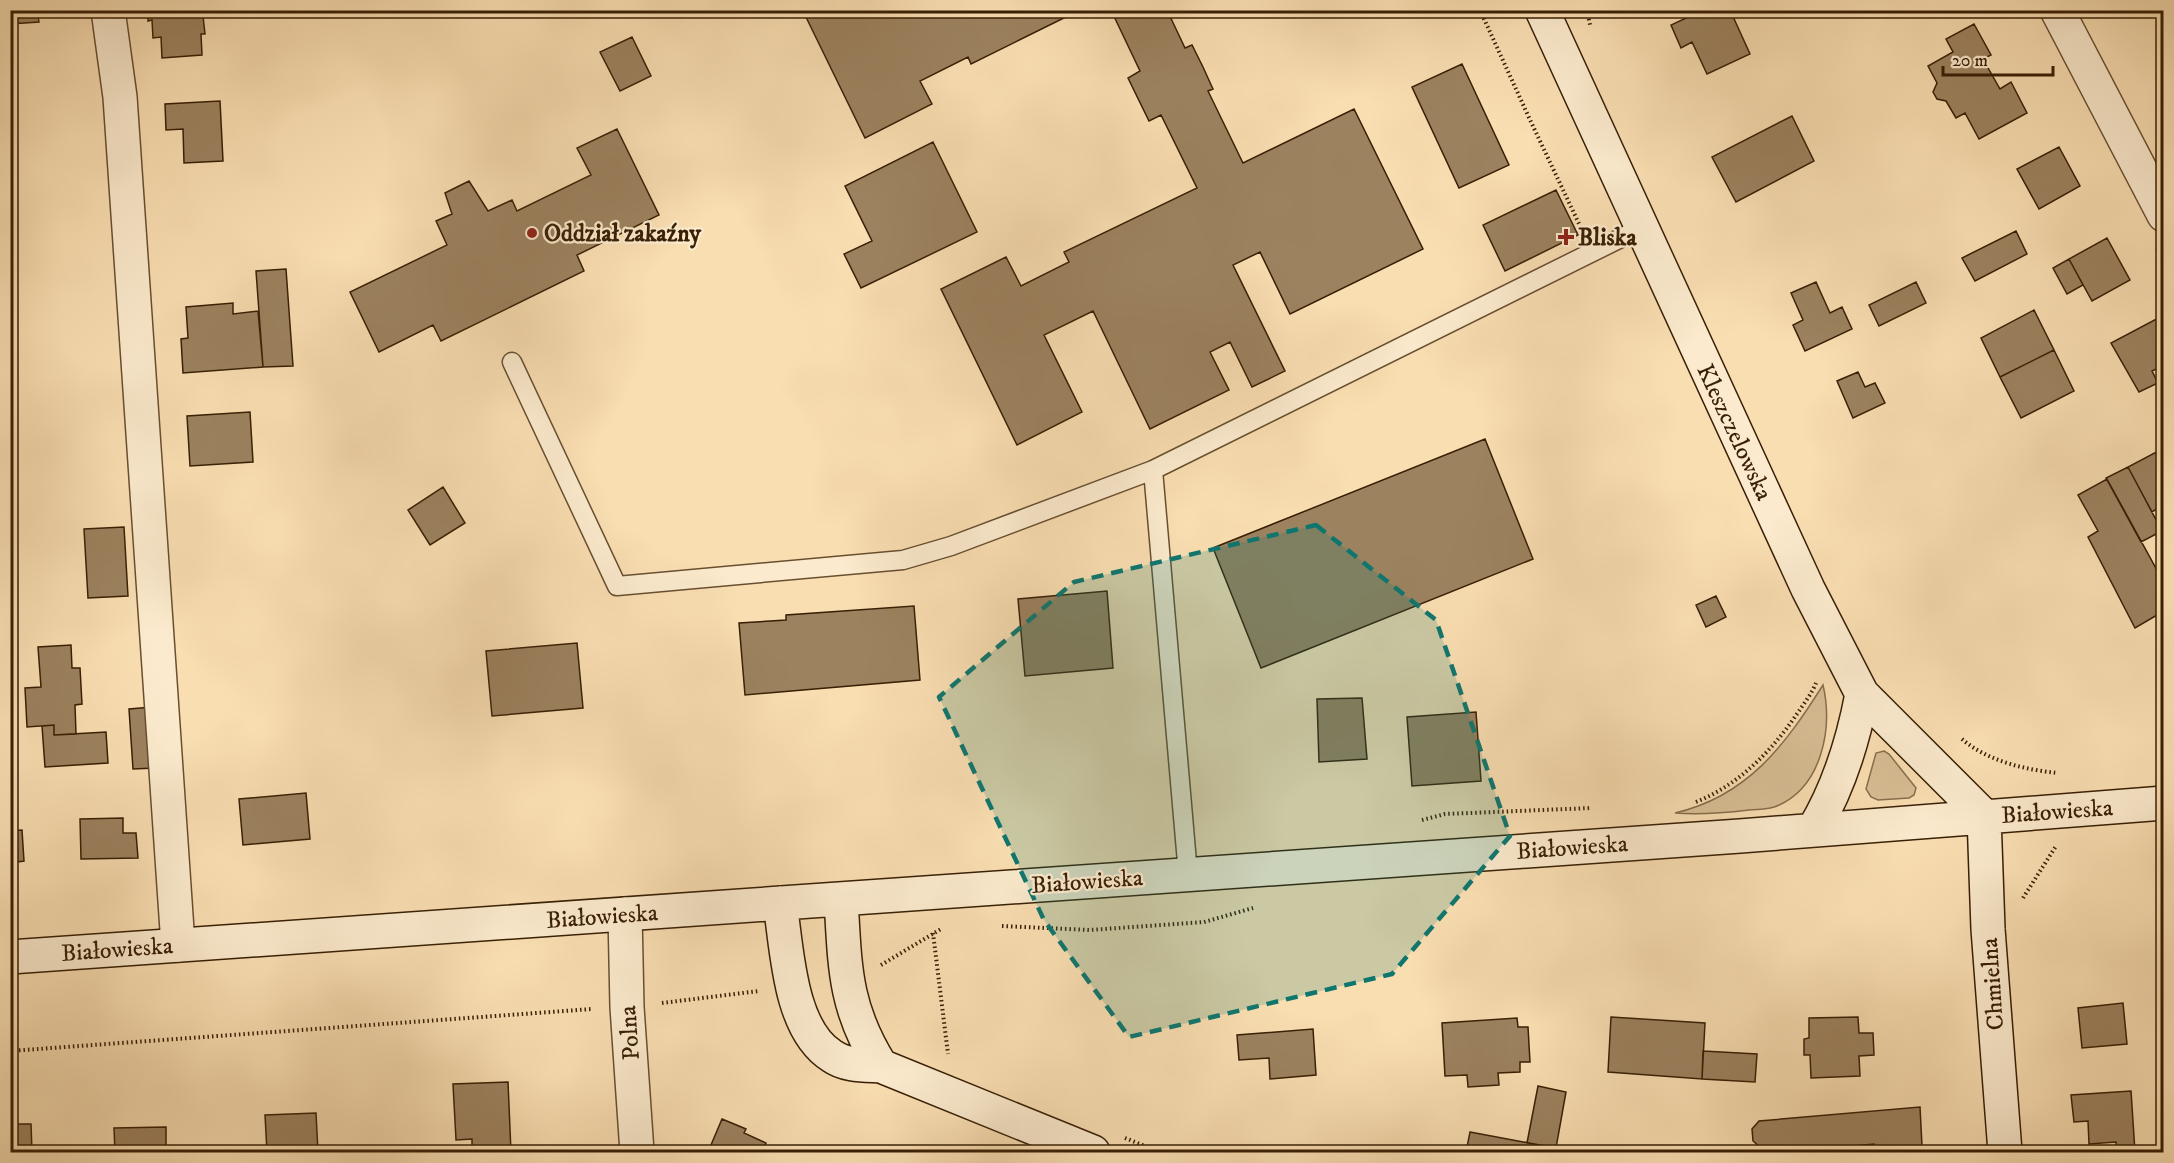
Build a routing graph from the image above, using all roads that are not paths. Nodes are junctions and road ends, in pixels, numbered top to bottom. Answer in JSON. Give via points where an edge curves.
{"nodes":[{"id":1,"x":108,"y":10,"type":"edge"},
{"id":2,"x":1542,"y":10,"type":"edge"},
{"id":3,"x":2057,"y":10,"type":"edge"},
{"id":4,"x":2163,"y":215,"type":"edge"},
{"id":5,"x":1641,"y":228,"type":"junction"},
{"id":6,"x":512,"y":362,"type":"dead end"},
{"id":7,"x":1153,"y":470,"type":"junction"},
{"id":8,"x":1862,"y":694,"type":"junction"},
{"id":9,"x":2163,"y":803,"type":"edge"},
{"id":10,"x":1984,"y":816,"type":"junction"},
{"id":11,"x":1814,"y":829,"type":"junction"},
{"id":12,"x":1188,"y":874,"type":"junction"},
{"id":13,"x":841,"y":899,"type":"junction"},
{"id":14,"x":780,"y":903,"type":"junction"},
{"id":15,"x":625,"y":914,"type":"junction"},
{"id":16,"x":178,"y":945,"type":"junction"},
{"id":17,"x":10,"y":957,"type":"edge"},
{"id":18,"x":881,"y":1066,"type":"junction"},
{"id":19,"x":1106,"y":1144,"type":"edge"},
{"id":20,"x":637,"y":1152,"type":"edge"},
{"id":21,"x":2006,"y":1152,"type":"edge"}],
"edges":[{"from":1,"to":16,"type":"main road","via":[[121,109]]},
{"from":2,"to":5,"type":"main road","name":"Kleszczelowska"},
{"from":3,"to":4,"type":"main road"},
{"from":5,"to":7,"type":"lane"},
{"from":5,"to":8,"type":"main road","name":"Kleszczelowska","via":[[1808,589]]},
{"from":6,"to":7,"type":"lane","via":[[617,586],[903,560],[951,546]]},
{"from":7,"to":12,"type":"lane"},
{"from":8,"to":10,"type":"main road","name":"Kleszczelowska"},
{"from":8,"to":11,"type":"main road","via":[[1851,748]]},
{"from":9,"to":10,"type":"main road","name":"Białowieska"},
{"from":10,"to":11,"type":"main road","name":"Białowieska"},
{"from":10,"to":21,"type":"main road","name":"Chmielna","via":[[1988,929]]},
{"from":11,"to":12,"type":"main road","name":"Białowieska"},
{"from":12,"to":13,"type":"main road","name":"Białowieska"},
{"from":13,"to":14,"type":"main road","name":"Białowieska"},
{"from":13,"to":18,"type":"main road","via":[[851,1002],[867,1044]]},
{"from":14,"to":15,"type":"main road","name":"Białowieska"},
{"from":14,"to":18,"type":"main road","via":[[792,986],[801,1018],[815,1040],[832,1056],[854,1065]]},
{"from":15,"to":16,"type":"main road","name":"Białowieska"},
{"from":15,"to":20,"type":"main road","name":"Polna"},
{"from":16,"to":17,"type":"main road","name":"Białowieska"},
{"from":18,"to":19,"type":"main road"}]}
